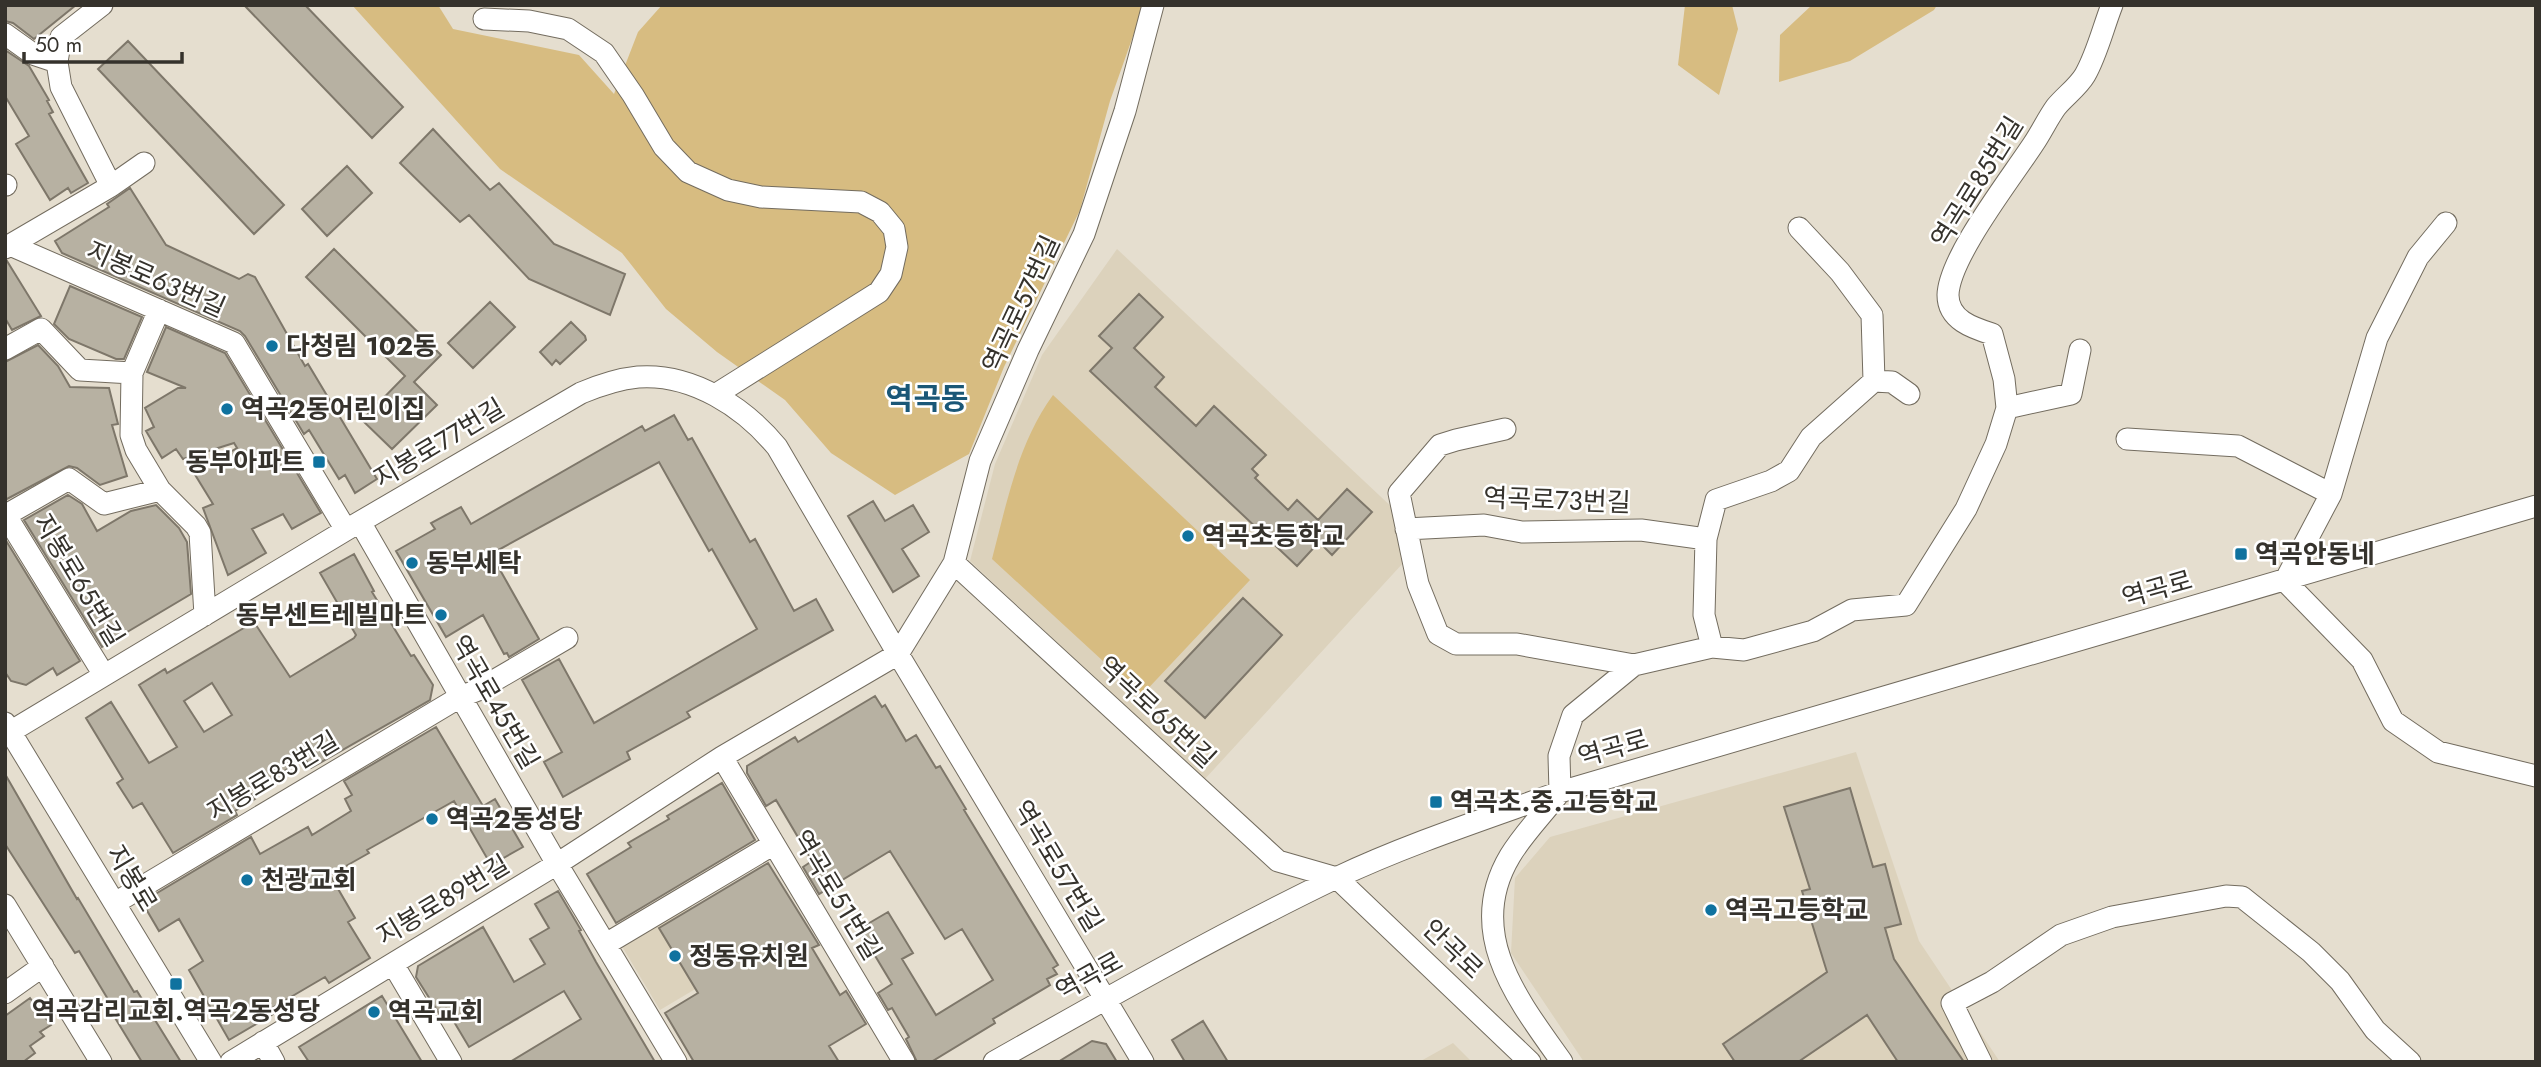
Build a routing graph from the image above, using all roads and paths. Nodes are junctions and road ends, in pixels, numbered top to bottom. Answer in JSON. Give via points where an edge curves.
{"nodes":[{"id":1,"x":102,"y":5,"type":"edge"},
{"id":2,"x":1153,"y":5,"type":"edge"},
{"id":3,"x":2112,"y":5,"type":"edge"},
{"id":4,"x":484,"y":19,"type":"dead end"},
{"id":5,"x":5,"y":34,"type":"edge"},
{"id":6,"x":57,"y":62,"type":"junction"},
{"id":7,"x":144,"y":163,"type":"dead end"},
{"id":8,"x":111,"y":186,"type":"junction"},
{"id":9,"x":2446,"y":223,"type":"dead end"},
{"id":10,"x":1799,"y":228,"type":"dead end"},
{"id":11,"x":7,"y":243,"type":"edge"},
{"id":12,"x":159,"y":310,"type":"junction"},
{"id":13,"x":5,"y":349,"type":"edge"},
{"id":14,"x":2080,"y":350,"type":"dead end"},
{"id":15,"x":132,"y":373,"type":"junction"},
{"id":16,"x":1874,"y":381,"type":"junction"},
{"id":17,"x":1909,"y":394,"type":"dead end"},
{"id":18,"x":715,"y":396,"type":"junction"},
{"id":19,"x":2007,"y":408,"type":"junction"},
{"id":20,"x":1505,"y":429,"type":"dead end"},
{"id":21,"x":2127,"y":439,"type":"dead end"},
{"id":22,"x":160,"y":490,"type":"junction"},
{"id":23,"x":2331,"y":494,"type":"junction"},
{"id":24,"x":2536,"y":506,"type":"edge"},
{"id":25,"x":6,"y":514,"type":"edge"},
{"id":26,"x":353,"y":526,"type":"junction"},
{"id":27,"x":1406,"y":529,"type":"junction"},
{"id":28,"x":1706,"y":539,"type":"junction"},
{"id":29,"x":954,"y":563,"type":"junction"},
{"id":30,"x":2285,"y":580,"type":"junction"},
{"id":31,"x":205,"y":615,"type":"junction"},
{"id":32,"x":567,"y":638,"type":"dead end"},
{"id":33,"x":1712,"y":648,"type":"junction"},
{"id":34,"x":898,"y":654,"type":"junction"},
{"id":35,"x":1634,"y":666,"type":"junction"},
{"id":36,"x":104,"y":675,"type":"junction"},
{"id":37,"x":460,"y":696,"type":"junction"},
{"id":38,"x":7,"y":730,"type":"edge"},
{"id":39,"x":722,"y":757,"type":"junction"},
{"id":40,"x":2536,"y":776,"type":"edge"},
{"id":41,"x":1560,"y":792,"type":"junction"},
{"id":42,"x":774,"y":844,"type":"junction"},
{"id":43,"x":557,"y":864,"type":"junction"},
{"id":44,"x":1337,"y":878,"type":"junction"},
{"id":45,"x":115,"y":902,"type":"junction"},
{"id":46,"x":5,"y":905,"type":"edge"},
{"id":47,"x":606,"y":944,"type":"junction"},
{"id":48,"x":393,"y":964,"type":"junction"},
{"id":49,"x":43,"y":966,"type":"junction"},
{"id":50,"x":5,"y":993,"type":"edge"},
{"id":51,"x":1105,"y":999,"type":"junction"},
{"id":52,"x":263,"y":1042,"type":"junction"},
{"id":53,"x":2407,"y":1061,"type":"edge"},
{"id":54,"x":101,"y":1062,"type":"edge"},
{"id":55,"x":211,"y":1062,"type":"edge"},
{"id":56,"x":231,"y":1062,"type":"edge"},
{"id":57,"x":274,"y":1062,"type":"edge"},
{"id":58,"x":451,"y":1062,"type":"edge"},
{"id":59,"x":676,"y":1062,"type":"edge"},
{"id":60,"x":904,"y":1062,"type":"edge"},
{"id":61,"x":994,"y":1062,"type":"edge"},
{"id":62,"x":1143,"y":1062,"type":"edge"},
{"id":63,"x":1530,"y":1062,"type":"edge"},
{"id":64,"x":1562,"y":1062,"type":"edge"},
{"id":65,"x":1981,"y":1062,"type":"edge"}],
"edges":[{"from":1,"to":6,"type":"street","via":[[61,37]]},
{"from":2,"to":29,"type":"street","name":"역곡로57번길","via":[[1084,234],[980,461]]},
{"from":3,"to":19,"type":"street","name":"역곡로85번길","via":[[2084,76],[2056,107],[2012,173],[1961,256],[1951,281],[1948,297],[1957,318],[1992,334]]},
{"from":4,"to":18,"type":"street","via":[[568,29],[604,53],[664,147],[688,172],[728,190],[761,197],[861,202],[880,212],[894,229],[897,247],[891,274],[878,292]]},
{"from":5,"to":6,"type":"street","via":[[33,54]]},
{"from":6,"to":8,"type":"street","via":[[61,87]]},
{"from":7,"to":8,"type":"street","name":"지봉로63번길"},
{"from":8,"to":11,"type":"street","name":"지봉로63번길"},
{"from":9,"to":23,"type":"street","via":[[2418,257],[2377,338]]},
{"from":10,"to":16,"type":"street","via":[[1872,315]]},
{"from":11,"to":12,"type":"street","name":"지봉로63번길"},
{"from":12,"to":15,"type":"street"},
{"from":12,"to":26,"type":"street","name":"지봉로63번길","via":[[234,344]]},
{"from":13,"to":15,"type":"street","via":[[41,330],[80,370]]},
{"from":14,"to":19,"type":"street","via":[[2071,394]]},
{"from":15,"to":22,"type":"street","via":[[131,435]]},
{"from":16,"to":17,"type":"street","via":[[1892,382]]},
{"from":16,"to":28,"type":"street","via":[[1811,438],[1788,471],[1716,500]]},
{"from":18,"to":26,"type":"street","name":"지봉로77번길","via":[[662,378],[608,382],[556,406]]},
{"from":18,"to":34,"type":"street","name":"역곡로57번길","via":[[762,428],[777,447]]},
{"from":19,"to":33,"type":"street","name":"역곡로85번길","via":[[1966,509],[1906,605],[1852,610],[1813,631],[1744,650]]},
{"from":20,"to":27,"type":"street","via":[[1440,446],[1399,493]]},
{"from":21,"to":23,"type":"street","via":[[2238,446]]},
{"from":22,"to":25,"type":"street","via":[[104,504],[69,479]]},
{"from":22,"to":31,"type":"street","via":[[200,533]]},
{"from":23,"to":30,"type":"street"},
{"from":24,"to":30,"type":"street","name":"역곡로"},
{"from":25,"to":36,"type":"street","name":"지봉로65번길"},
{"from":26,"to":31,"type":"street","name":"지봉로77번길"},
{"from":26,"to":37,"type":"street","name":"역곡로45번길"},
{"from":27,"to":28,"type":"street","name":"역곡로73번길","via":[[1484,524],[1522,532],[1641,530]]},
{"from":27,"to":35,"type":"street","via":[[1418,584],[1438,634],[1456,645],[1517,644]]},
{"from":28,"to":33,"type":"street","via":[[1704,615]]},
{"from":29,"to":34,"type":"street","name":"역곡로57번길"},
{"from":29,"to":44,"type":"street","name":"역곡로65번길","via":[[1278,861]]},
{"from":30,"to":40,"type":"street","via":[[2362,660],[2393,721],[2438,752]]},
{"from":30,"to":41,"type":"street","name":"역곡로"},
{"from":31,"to":36,"type":"street","name":"지봉로77번길"},
{"from":32,"to":37,"type":"street","name":"지봉로83번길"},
{"from":33,"to":35,"type":"street"},
{"from":34,"to":39,"type":"street","name":"지봉로89번길"},
{"from":34,"to":51,"type":"street","name":"역곡로57번길"},
{"from":35,"to":41,"type":"street","via":[[1573,715],[1559,756]]},
{"from":36,"to":38,"type":"street","name":"지봉로77번길"},
{"from":37,"to":43,"type":"street","name":"역곡로45번길"},
{"from":37,"to":45,"type":"street","name":"지봉로83번길"},
{"from":38,"to":45,"type":"street","name":"지봉로"},
{"from":39,"to":42,"type":"street","name":"역곡로51번길"},
{"from":39,"to":43,"type":"street","name":"지봉로89번길"},
{"from":41,"to":44,"type":"street","name":"역곡로","via":[[1419,842]]},
{"from":41,"to":64,"type":"street","via":[[1511,855],[1491,907],[1495,944],[1507,976],[1521,1005]]},
{"from":42,"to":47,"type":"street"},
{"from":42,"to":60,"type":"street","name":"역곡로51번길"},
{"from":43,"to":47,"type":"street","name":"역곡로45번길"},
{"from":43,"to":48,"type":"street","name":"지봉로89번길"},
{"from":44,"to":51,"type":"street","name":"역곡로"},
{"from":44,"to":63,"type":"street","name":"안곡로"},
{"from":45,"to":55,"type":"street","name":"지봉로"},
{"from":46,"to":49,"type":"street"},
{"from":47,"to":59,"type":"street","name":"역곡로45번길"},
{"from":48,"to":52,"type":"street","name":"지봉로89번길"},
{"from":48,"to":58,"type":"street"},
{"from":49,"to":50,"type":"street"},
{"from":49,"to":54,"type":"street"},
{"from":51,"to":61,"type":"street","name":"역곡로"},
{"from":51,"to":62,"type":"street","name":"역곡로57번길"},
{"from":52,"to":56,"type":"street","name":"지봉로89번길"},
{"from":52,"to":57,"type":"street"},
{"from":53,"to":65,"type":"street","via":[[2375,1030],[2340,981],[2311,952],[2242,897],[2226,896],[2112,917],[2061,935],[1993,982],[1952,1003]]}]}
